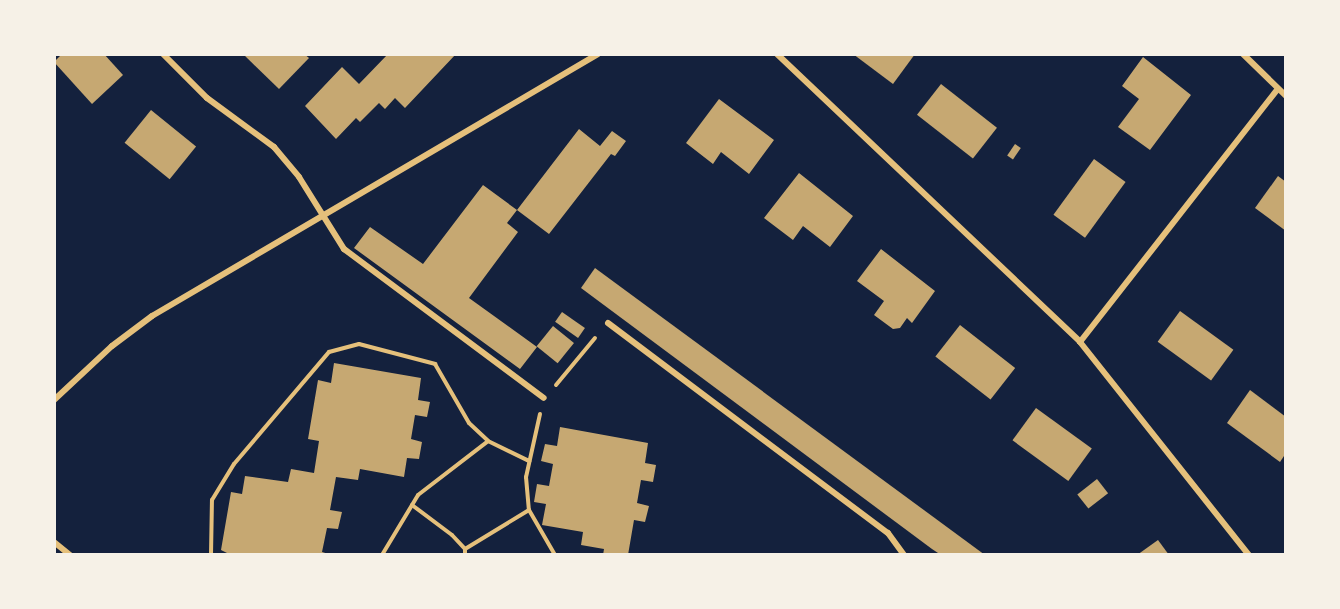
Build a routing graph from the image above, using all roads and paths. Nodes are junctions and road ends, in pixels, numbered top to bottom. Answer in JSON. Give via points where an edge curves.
{"nodes":[{"id":1,"x":163,"y":54,"type":"edge"},
{"id":2,"x":598,"y":54,"type":"edge"},
{"id":3,"x":777,"y":54,"type":"edge"},
{"id":4,"x":1243,"y":54,"type":"edge"},
{"id":5,"x":1278,"y":89,"type":"junction"},
{"id":6,"x":1286,"y":96,"type":"edge"},
{"id":7,"x":321,"y":215,"type":"junction"},
{"id":8,"x":608,"y":323,"type":"joint"},
{"id":9,"x":1080,"y":342,"type":"junction"},
{"id":10,"x":544,"y":398,"type":"junction"},
{"id":11,"x":54,"y":400,"type":"edge"},
{"id":12,"x":488,"y":441,"type":"junction"},
{"id":13,"x":529,"y":461,"type":"junction"},
{"id":14,"x":412,"y":505,"type":"junction"},
{"id":15,"x":529,"y":510,"type":"junction"},
{"id":16,"x":54,"y":542,"type":"edge"},
{"id":17,"x":465,"y":552,"type":"edge"},
{"id":18,"x":70,"y":555,"type":"edge"},
{"id":19,"x":211,"y":555,"type":"edge"},
{"id":20,"x":382,"y":555,"type":"edge"},
{"id":21,"x":555,"y":555,"type":"edge"},
{"id":22,"x":904,"y":555,"type":"edge"},
{"id":23,"x":1249,"y":555,"type":"edge"}],
"edges":[{"from":1,"to":7,"type":"street","via":[[207,98],[274,147],[299,177]]},
{"from":2,"to":7,"type":"street"},
{"from":3,"to":9,"type":"street"},
{"from":4,"to":5,"type":"street"},
{"from":5,"to":6,"type":"street"},
{"from":5,"to":9,"type":"street"},
{"from":7,"to":10,"type":"street","via":[[352,256]]},
{"from":7,"to":11,"type":"street","via":[[146,320]]},
{"from":8,"to":10,"type":"path"},
{"from":8,"to":22,"type":"street","via":[[888,533]]},
{"from":9,"to":23,"type":"street"},
{"from":10,"to":13,"type":"path"},
{"from":12,"to":13,"type":"path"},
{"from":12,"to":14,"type":"path","via":[[418,495]]},
{"from":12,"to":19,"type":"path","via":[[469,423],[435,364],[358,344],[329,352],[234,464],[212,500]]},
{"from":13,"to":15,"type":"path"},
{"from":14,"to":17,"type":"path"},
{"from":14,"to":20,"type":"path"},
{"from":15,"to":17,"type":"path"},
{"from":15,"to":21,"type":"path"},
{"from":16,"to":18,"type":"street"}]}
